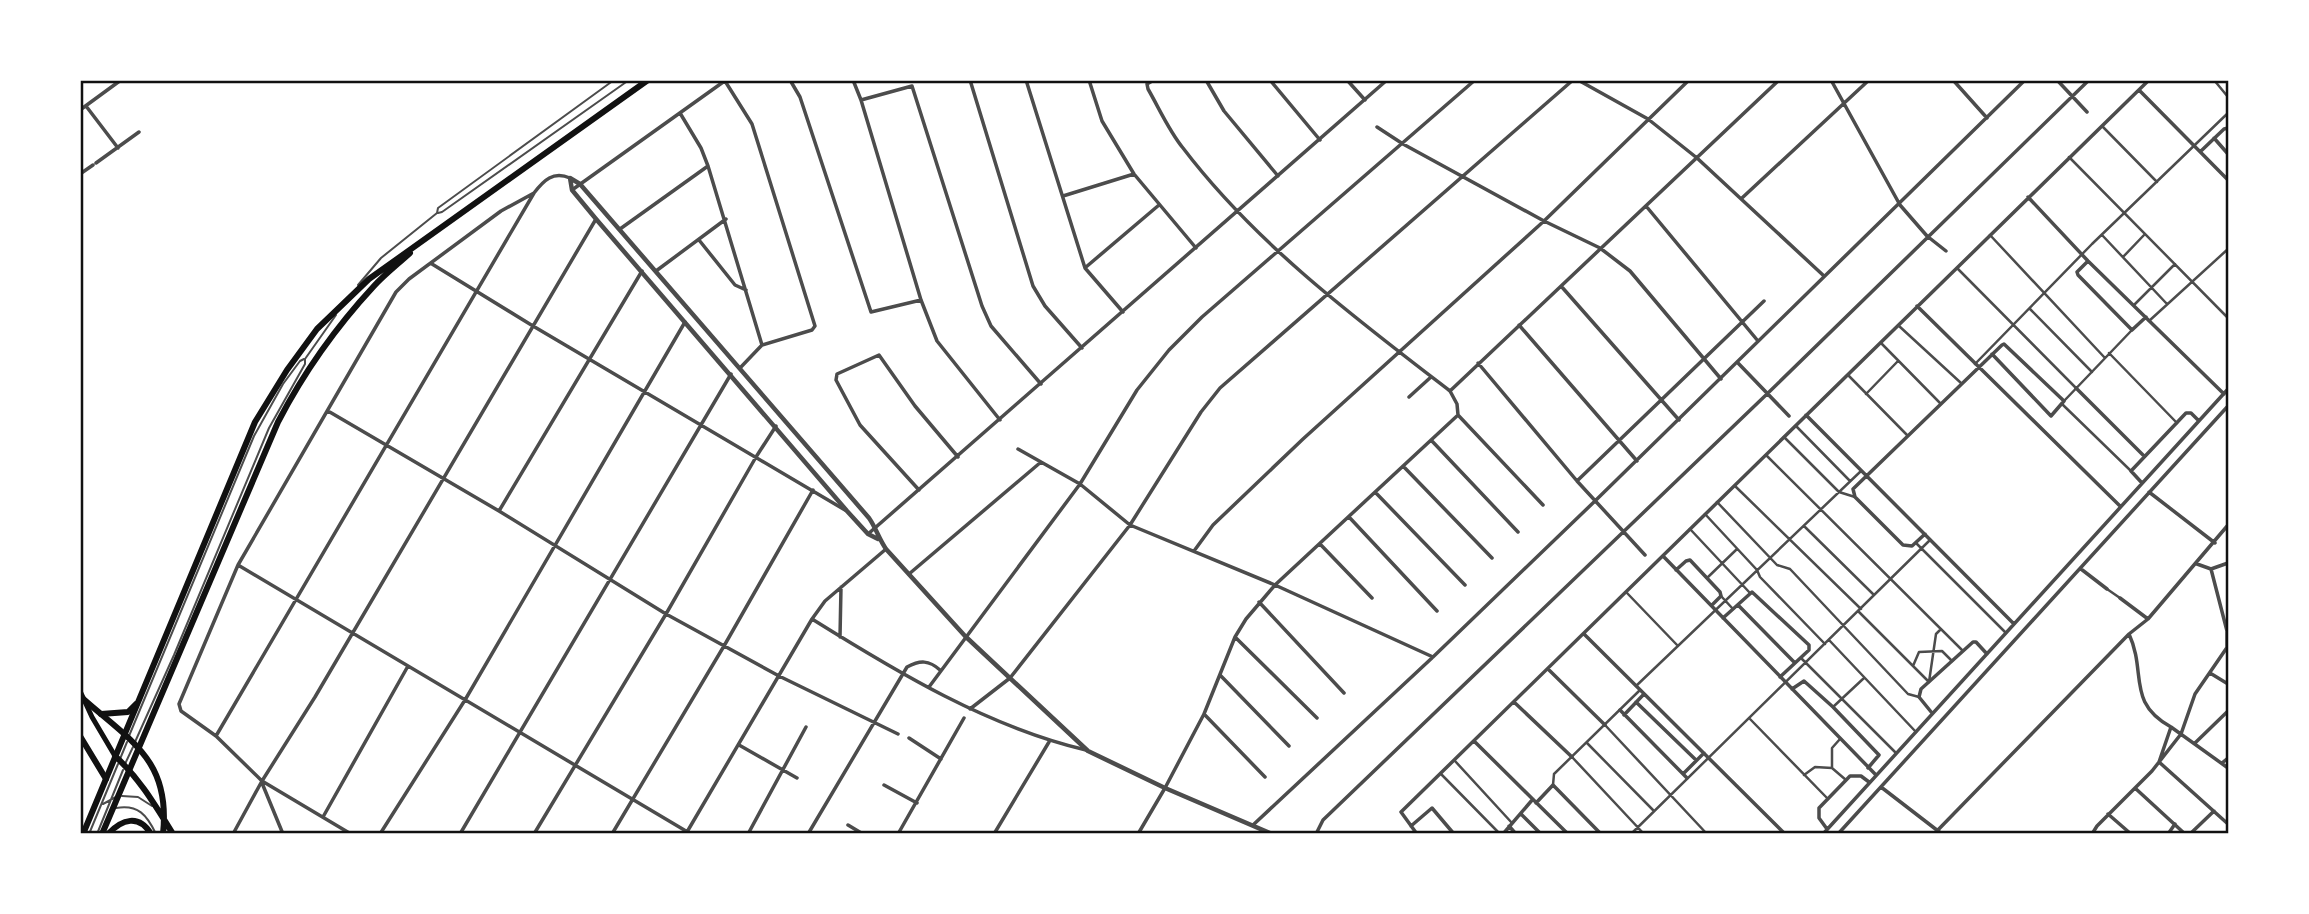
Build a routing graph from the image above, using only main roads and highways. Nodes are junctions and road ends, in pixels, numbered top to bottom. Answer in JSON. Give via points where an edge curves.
{"nodes":[{"id":1,"x":648,"y":80,"type":"edge"},
{"id":2,"x":419,"y":245,"type":"junction"},
{"id":3,"x":80,"y":694,"type":"edge"},
{"id":4,"x":140,"y":701,"type":"junction"},
{"id":5,"x":87,"y":705,"type":"junction"},
{"id":6,"x":80,"y":736,"type":"edge"},
{"id":7,"x":122,"y":763,"type":"junction"},
{"id":8,"x":106,"y":779,"type":"junction"},
{"id":9,"x":110,"y":831,"type":"edge"},
{"id":10,"x":83,"y":834,"type":"edge"},
{"id":11,"x":100,"y":834,"type":"edge"},
{"id":12,"x":154,"y":834,"type":"edge"},
{"id":13,"x":168,"y":834,"type":"edge"}],
"edges":[{"from":1,"to":2,"type":"main road"},
{"from":2,"to":4,"type":"main road","via":[[351,295],[317,330],[255,422]]},
{"from":2,"to":7,"type":"main road","via":[[376,284],[299,381]]},
{"from":3,"to":5,"type":"main road"},
{"from":3,"to":13,"type":"main road","via":[[151,762],[163,791]]},
{"from":4,"to":5,"type":"main road","via":[[128,712],[102,715]]},
{"from":4,"to":7,"type":"main road"},
{"from":5,"to":7,"type":"main road"},
{"from":6,"to":8,"type":"main road"},
{"from":7,"to":8,"type":"main road"},
{"from":7,"to":11,"type":"main road"},
{"from":7,"to":13,"type":"main road","via":[[144,787]]},
{"from":8,"to":10,"type":"main road"},
{"from":9,"to":12,"type":"main road","via":[[134,820]]}]}
